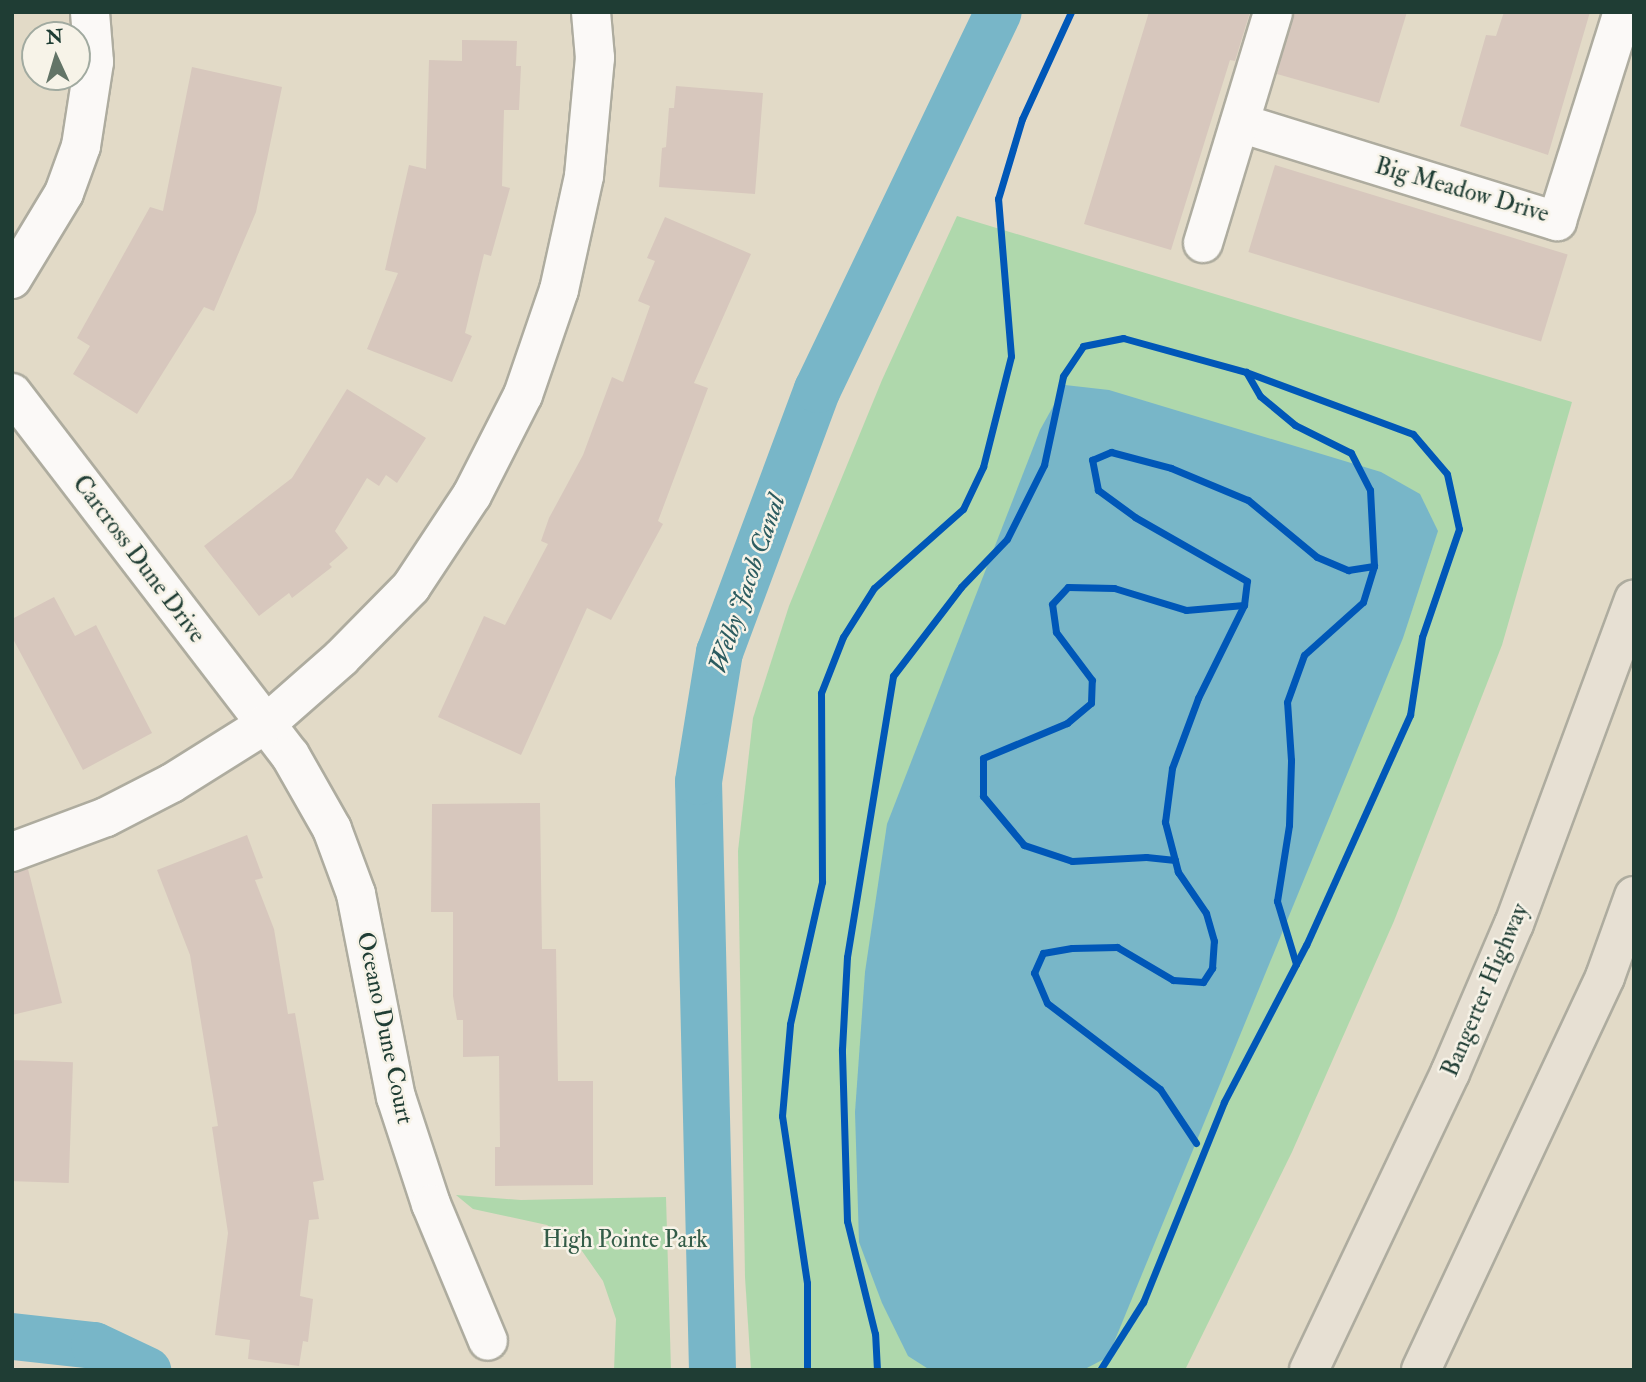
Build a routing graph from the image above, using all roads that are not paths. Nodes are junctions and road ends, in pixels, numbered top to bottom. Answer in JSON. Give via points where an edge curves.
{"nodes":[{"id":1,"x":90,"y":12,"type":"edge"},
{"id":2,"x":591,"y":12,"type":"edge"},
{"id":3,"x":1273,"y":12,"type":"edge"},
{"id":4,"x":1623,"y":12,"type":"edge"},
{"id":5,"x":1240,"y":123,"type":"junction"},
{"id":6,"x":1203,"y":243,"type":"dead end"},
{"id":7,"x":12,"y":279,"type":"edge"},
{"id":8,"x":12,"y":393,"type":"edge"},
{"id":9,"x":1634,"y":599,"type":"edge"},
{"id":10,"x":266,"y":724,"type":"junction"},
{"id":11,"x":12,"y":852,"type":"edge"},
{"id":12,"x":1634,"y":896,"type":"edge"},
{"id":13,"x":488,"y":1341,"type":"dead end"},
{"id":14,"x":1309,"y":1370,"type":"edge"},
{"id":15,"x":1421,"y":1370,"type":"edge"}],
"edges":[{"from":1,"to":7,"type":"street","via":[[93,73],[81,146],[64,193]]},
{"from":2,"to":10,"type":"street","via":[[595,58],[584,176],[559,290],[523,396],[472,495],[411,587],[341,658]]},
{"from":3,"to":5,"type":"street"},
{"from":4,"to":5,"type":"street","name":"Big Meadow Drive","via":[[1558,220]]},
{"from":5,"to":6,"type":"street"},
{"from":8,"to":10,"type":"street","name":"Carcross Dune Drive"},
{"from":9,"to":14,"type":"highway","name":"Bangerter Highway","via":[[1514,924],[1450,1073]]},
{"from":10,"to":11,"type":"street","via":[[128,806]]},
{"from":10,"to":13,"type":"street","name":"Oceano Dune Court","via":[[313,793],[346,861],[396,1097],[431,1204]]},
{"from":12,"to":15,"type":"highway","via":[[1605,977]]}]}
